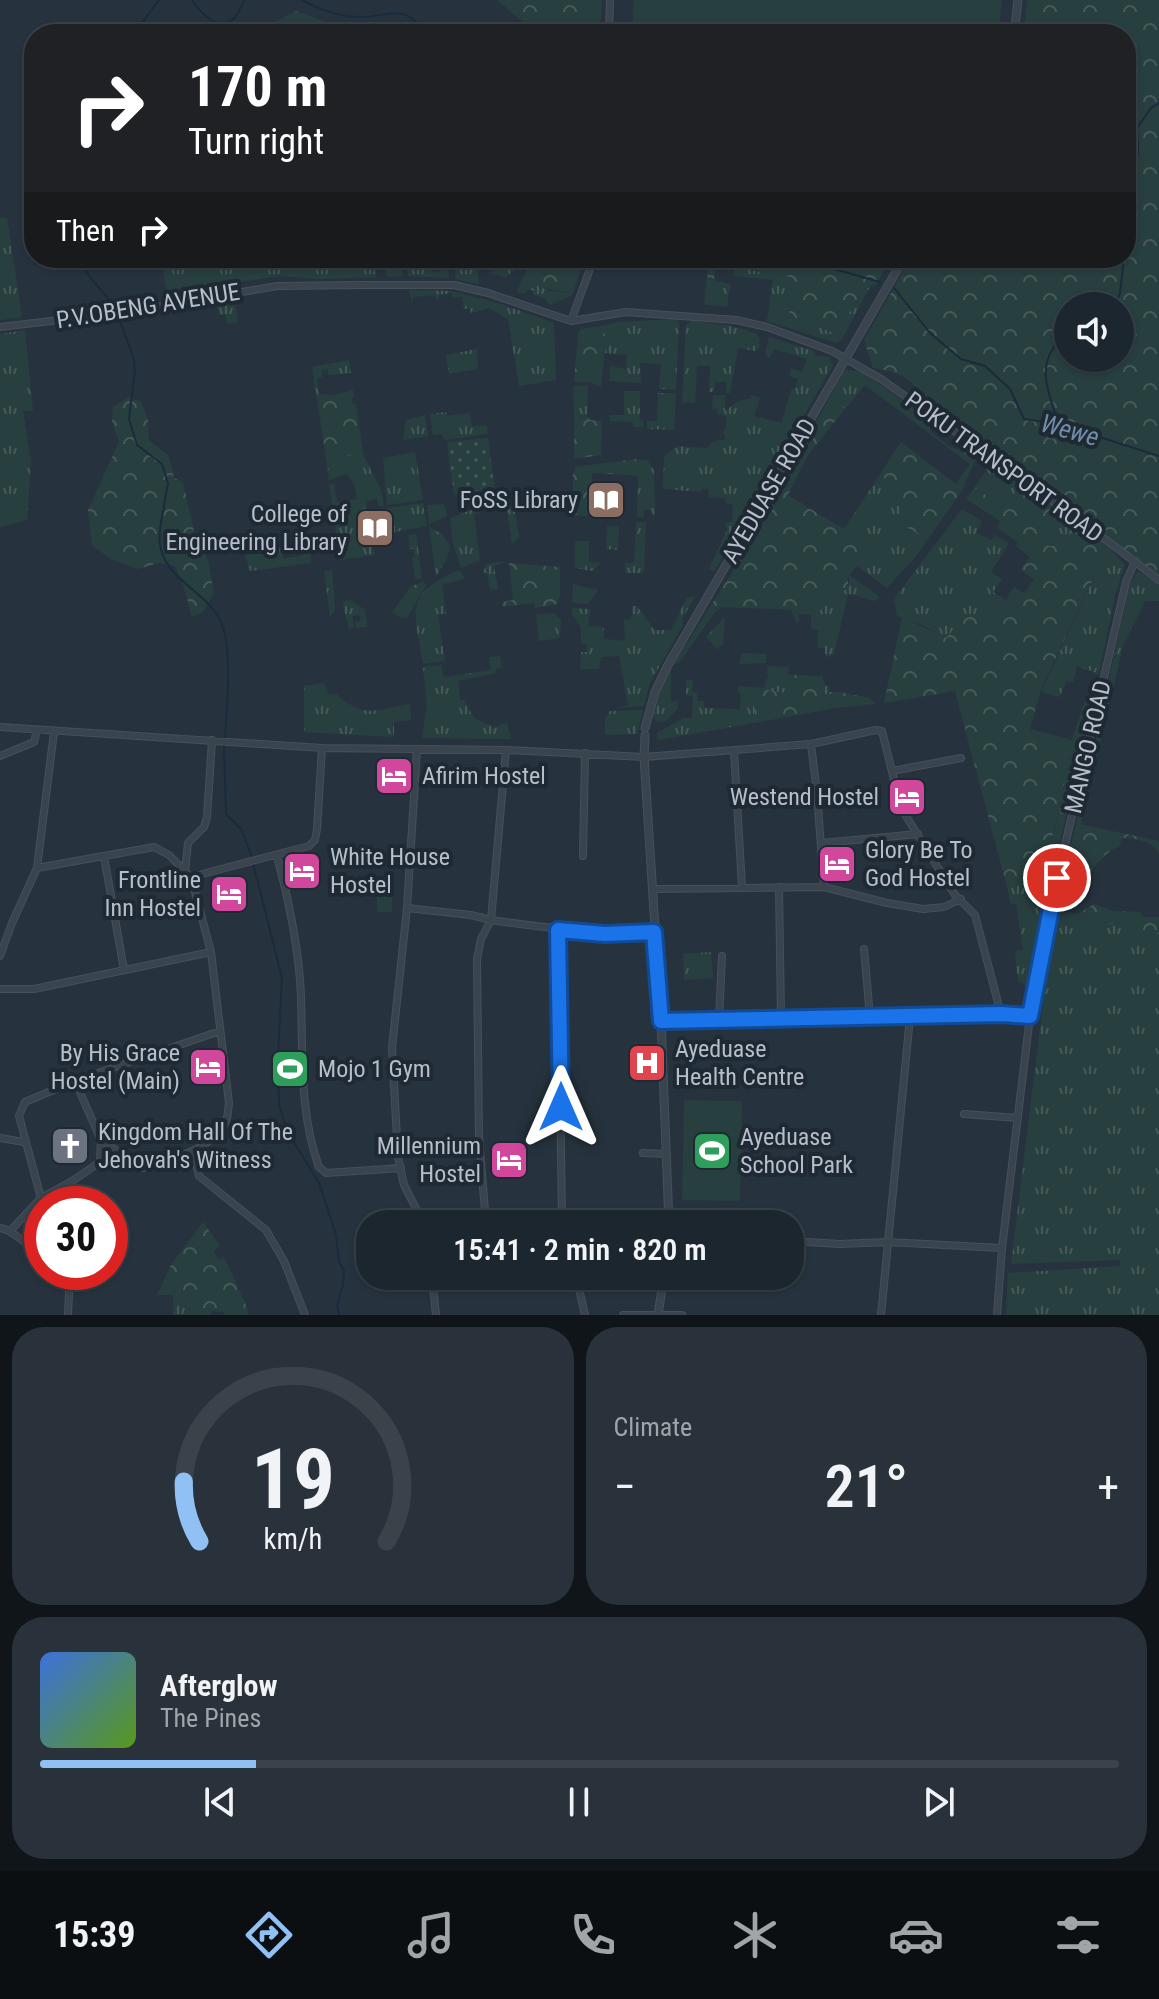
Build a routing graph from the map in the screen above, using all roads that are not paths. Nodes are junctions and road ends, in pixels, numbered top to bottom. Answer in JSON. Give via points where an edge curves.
{"nodes":[{"id":1,"x":610,"y":0,"type":"edge"},
{"id":2,"x":1018,"y":0,"type":"edge"},
{"id":3,"x":609,"y":24,"type":"edge"},
{"id":4,"x":1015,"y":24,"type":"edge"},
{"id":5,"x":590,"y":268,"type":"edge"},
{"id":6,"x":898,"y":268,"type":"edge"},
{"id":7,"x":571,"y":321,"type":"junction"},
{"id":8,"x":0,"y":327,"type":"edge"},
{"id":9,"x":846,"y":357,"type":"junction"},
{"id":10,"x":1135,"y":561,"type":"junction"},
{"id":11,"x":1159,"y":580,"type":"edge"},
{"id":12,"x":0,"y":727,"type":"edge"},
{"id":13,"x":37,"y":730,"type":"junction"},
{"id":14,"x":54,"y":732,"type":"junction"},
{"id":15,"x":212,"y":740,"type":"junction"},
{"id":16,"x":811,"y":744,"type":"junction"},
{"id":17,"x":322,"y":748,"type":"junction"},
{"id":18,"x":417,"y":749,"type":"junction"},
{"id":19,"x":506,"y":750,"type":"junction"},
{"id":20,"x":734,"y":751,"type":"junction"},
{"id":21,"x":585,"y":753,"type":"junction"},
{"id":22,"x":0,"y":756,"type":"edge"},
{"id":23,"x":644,"y":757,"type":"junction"},
{"id":24,"x":961,"y":758,"type":"dead end"},
{"id":25,"x":892,"y":771,"type":"junction"},
{"id":26,"x":918,"y":834,"type":"junction"},
{"id":27,"x":822,"y":843,"type":"junction"},
{"id":28,"x":104,"y":856,"type":"junction"},
{"id":29,"x":277,"y":856,"type":"junction"},
{"id":30,"x":583,"y":856,"type":"dead end"},
{"id":31,"x":37,"y":868,"type":"junction"},
{"id":32,"x":188,"y":874,"type":"junction"},
{"id":33,"x":742,"y":887,"type":"junction"},
{"id":34,"x":779,"y":887,"type":"junction"},
{"id":35,"x":824,"y":887,"type":"junction"},
{"id":36,"x":652,"y":889,"type":"junction"},
{"id":37,"x":961,"y":899,"type":"junction"},
{"id":38,"x":407,"y":908,"type":"junction"},
{"id":39,"x":491,"y":920,"type":"junction"},
{"id":40,"x":558,"y":930,"type":"junction"},
{"id":41,"x":654,"y":932,"type":"junction"},
{"id":42,"x":864,"y":949,"type":"dead end"},
{"id":43,"x":211,"y":952,"type":"junction"},
{"id":44,"x":0,"y":956,"type":"edge"},
{"id":45,"x":722,"y":956,"type":"dead end"},
{"id":46,"x":124,"y":970,"type":"junction"},
{"id":47,"x":0,"y":989,"type":"edge"},
{"id":48,"x":1001,"y":1014,"type":"junction"},
{"id":49,"x":1030,"y":1016,"type":"junction"},
{"id":50,"x":870,"y":1017,"type":"junction"},
{"id":51,"x":910,"y":1017,"type":"junction"},
{"id":52,"x":781,"y":1019,"type":"junction"},
{"id":53,"x":719,"y":1020,"type":"junction"},
{"id":54,"x":661,"y":1021,"type":"junction"},
{"id":55,"x":220,"y":1031,"type":"junction"},
{"id":56,"x":75,"y":1081,"type":"junction"},
{"id":57,"x":964,"y":1114,"type":"dead end"},
{"id":58,"x":1018,"y":1118,"type":"junction"},
{"id":59,"x":0,"y":1138,"type":"edge"},
{"id":60,"x":101,"y":1140,"type":"junction"},
{"id":61,"x":24,"y":1142,"type":"junction"},
{"id":62,"x":193,"y":1152,"type":"junction"},
{"id":63,"x":643,"y":1153,"type":"dead end"},
{"id":64,"x":667,"y":1154,"type":"junction"},
{"id":65,"x":126,"y":1157,"type":"junction"},
{"id":66,"x":100,"y":1162,"type":"junction"},
{"id":67,"x":401,"y":1168,"type":"junction"},
{"id":68,"x":37,"y":1186,"type":"edge"},
{"id":69,"x":63,"y":1186,"type":"edge"},
{"id":70,"x":416,"y":1210,"type":"edge"},
{"id":71,"x":485,"y":1210,"type":"edge"},
{"id":72,"x":562,"y":1210,"type":"edge"},
{"id":73,"x":669,"y":1210,"type":"edge"},
{"id":74,"x":24,"y":1216,"type":"edge"},
{"id":75,"x":0,"y":1228,"type":"edge"},
{"id":76,"x":11,"y":1230,"type":"junction"},
{"id":77,"x":24,"y":1241,"type":"edge"},
{"id":78,"x":804,"y":1242,"type":"edge"},
{"id":79,"x":887,"y":1242,"type":"junction"},
{"id":80,"x":1002,"y":1248,"type":"junction"},
{"id":81,"x":69,"y":1290,"type":"edge"},
{"id":82,"x":433,"y":1290,"type":"edge"},
{"id":83,"x":579,"y":1290,"type":"edge"},
{"id":84,"x":662,"y":1290,"type":"edge"},
{"id":85,"x":658,"y":1314,"type":"edge"},
{"id":86,"x":68,"y":1315,"type":"edge"},
{"id":87,"x":305,"y":1315,"type":"edge"},
{"id":88,"x":436,"y":1315,"type":"edge"},
{"id":89,"x":585,"y":1315,"type":"edge"},
{"id":90,"x":623,"y":1315,"type":"edge"},
{"id":91,"x":682,"y":1315,"type":"edge"},
{"id":92,"x":881,"y":1315,"type":"edge"},
{"id":93,"x":997,"y":1315,"type":"edge"}],
"edges":[{"from":1,"to":3,"type":"street"},
{"from":2,"to":4,"type":"street"},
{"from":5,"to":7,"type":"street"},
{"from":6,"to":9,"type":"street","name":"AYEDUASE ROAD"},
{"from":7,"to":8,"type":"street","name":"P.V.OBENG AVENUE","via":[[454,285],[277,286]]},
{"from":7,"to":9,"type":"street","name":"POKU TRANSPORT ROAD","via":[[626,312],[736,320]]},
{"from":9,"to":10,"type":"street","name":"POKU TRANSPORT ROAD"},
{"from":9,"to":23,"type":"street","name":"AYEDUASE ROAD","via":[[668,665],[655,692]]},
{"from":10,"to":11,"type":"street","name":"POKU TRANSPORT ROAD"},
{"from":10,"to":49,"type":"street","name":"MANGO ROAD","via":[[1051,906]]},
{"from":12,"to":13,"type":"street"},
{"from":13,"to":14,"type":"street"},
{"from":13,"to":22,"type":"street","via":[[27,748]]},
{"from":14,"to":15,"type":"street"},
{"from":14,"to":31,"type":"street"},
{"from":15,"to":17,"type":"street"},
{"from":15,"to":32,"type":"street","via":[[207,817],[188,843]]},
{"from":16,"to":20,"type":"street"},
{"from":16,"to":25,"type":"street","via":[[882,731]]},
{"from":16,"to":27,"type":"street"},
{"from":17,"to":18,"type":"street"},
{"from":17,"to":29,"type":"street","via":[[315,840]]},
{"from":18,"to":19,"type":"street"},
{"from":18,"to":38,"type":"street"},
{"from":19,"to":21,"type":"street"},
{"from":19,"to":39,"type":"street"},
{"from":20,"to":23,"type":"street"},
{"from":20,"to":33,"type":"street"},
{"from":21,"to":23,"type":"street"},
{"from":21,"to":30,"type":"street"},
{"from":23,"to":36,"type":"street","name":"AYEDUASE ROAD"},
{"from":24,"to":25,"type":"street"},
{"from":25,"to":26,"type":"street","via":[[901,808]]},
{"from":26,"to":27,"type":"street"},
{"from":26,"to":37,"type":"street"},
{"from":27,"to":35,"type":"street"},
{"from":28,"to":31,"type":"street"},
{"from":28,"to":32,"type":"street","via":[[154,847]]},
{"from":28,"to":46,"type":"street"},
{"from":29,"to":32,"type":"street"},
{"from":29,"to":67,"type":"street","via":[[292,919],[303,1077],[319,1167],[326,1173]]},
{"from":31,"to":44,"type":"street"},
{"from":32,"to":43,"type":"street"},
{"from":33,"to":34,"type":"street"},
{"from":33,"to":36,"type":"street"},
{"from":34,"to":35,"type":"street"},
{"from":34,"to":52,"type":"street"},
{"from":35,"to":37,"type":"street","via":[[923,909]]},
{"from":36,"to":41,"type":"street","name":"AYEDUASE ROAD"},
{"from":37,"to":48,"type":"street","via":[[975,915]]},
{"from":38,"to":39,"type":"street"},
{"from":38,"to":67,"type":"street","via":[[392,1048]]},
{"from":39,"to":40,"type":"street"},
{"from":39,"to":71,"type":"street","via":[[477,959]]},
{"from":40,"to":41,"type":"street"},
{"from":40,"to":72,"type":"street"},
{"from":41,"to":54,"type":"street","name":"AYEDUASE ROAD"},
{"from":42,"to":50,"type":"street"},
{"from":43,"to":46,"type":"street"},
{"from":43,"to":55,"type":"street"},
{"from":45,"to":53,"type":"street"},
{"from":46,"to":47,"type":"street","via":[[34,989]]},
{"from":48,"to":49,"type":"street"},
{"from":48,"to":51,"type":"street"},
{"from":49,"to":58,"type":"street","name":"MANGO ROAD"},
{"from":50,"to":51,"type":"street"},
{"from":50,"to":52,"type":"street"},
{"from":51,"to":79,"type":"street"},
{"from":52,"to":53,"type":"street"},
{"from":53,"to":54,"type":"street"},
{"from":54,"to":64,"type":"street","name":"AYEDUASE ROAD"},
{"from":55,"to":56,"type":"street"},
{"from":55,"to":62,"type":"street","via":[[227,1120]]},
{"from":56,"to":60,"type":"street"},
{"from":56,"to":61,"type":"street","via":[[25,1102],[19,1116]]},
{"from":57,"to":58,"type":"street"},
{"from":58,"to":80,"type":"street","name":"MANGO ROAD"},
{"from":59,"to":61,"type":"street"},
{"from":60,"to":65,"type":"street"},
{"from":60,"to":66,"type":"street"},
{"from":61,"to":68,"type":"street"},
{"from":62,"to":65,"type":"street","via":[[143,1168]]},
{"from":62,"to":87,"type":"street","via":[[199,1176],[266,1230]]},
{"from":63,"to":64,"type":"street"},
{"from":64,"to":73,"type":"street","name":"AYEDUASE ROAD"},
{"from":65,"to":66,"type":"street"},
{"from":66,"to":69,"type":"street"},
{"from":67,"to":70,"type":"street"},
{"from":74,"to":76,"type":"street"},
{"from":75,"to":76,"type":"street"},
{"from":76,"to":77,"type":"street"},
{"from":78,"to":79,"type":"street"},
{"from":79,"to":80,"type":"street"},
{"from":79,"to":92,"type":"street"},
{"from":80,"to":93,"type":"street","name":"MANGO ROAD"},
{"from":81,"to":86,"type":"street"},
{"from":82,"to":88,"type":"street"},
{"from":83,"to":89,"type":"street"},
{"from":84,"to":85,"type":"street"},
{"from":85,"to":90,"type":"street"},
{"from":85,"to":91,"type":"street"}]}
